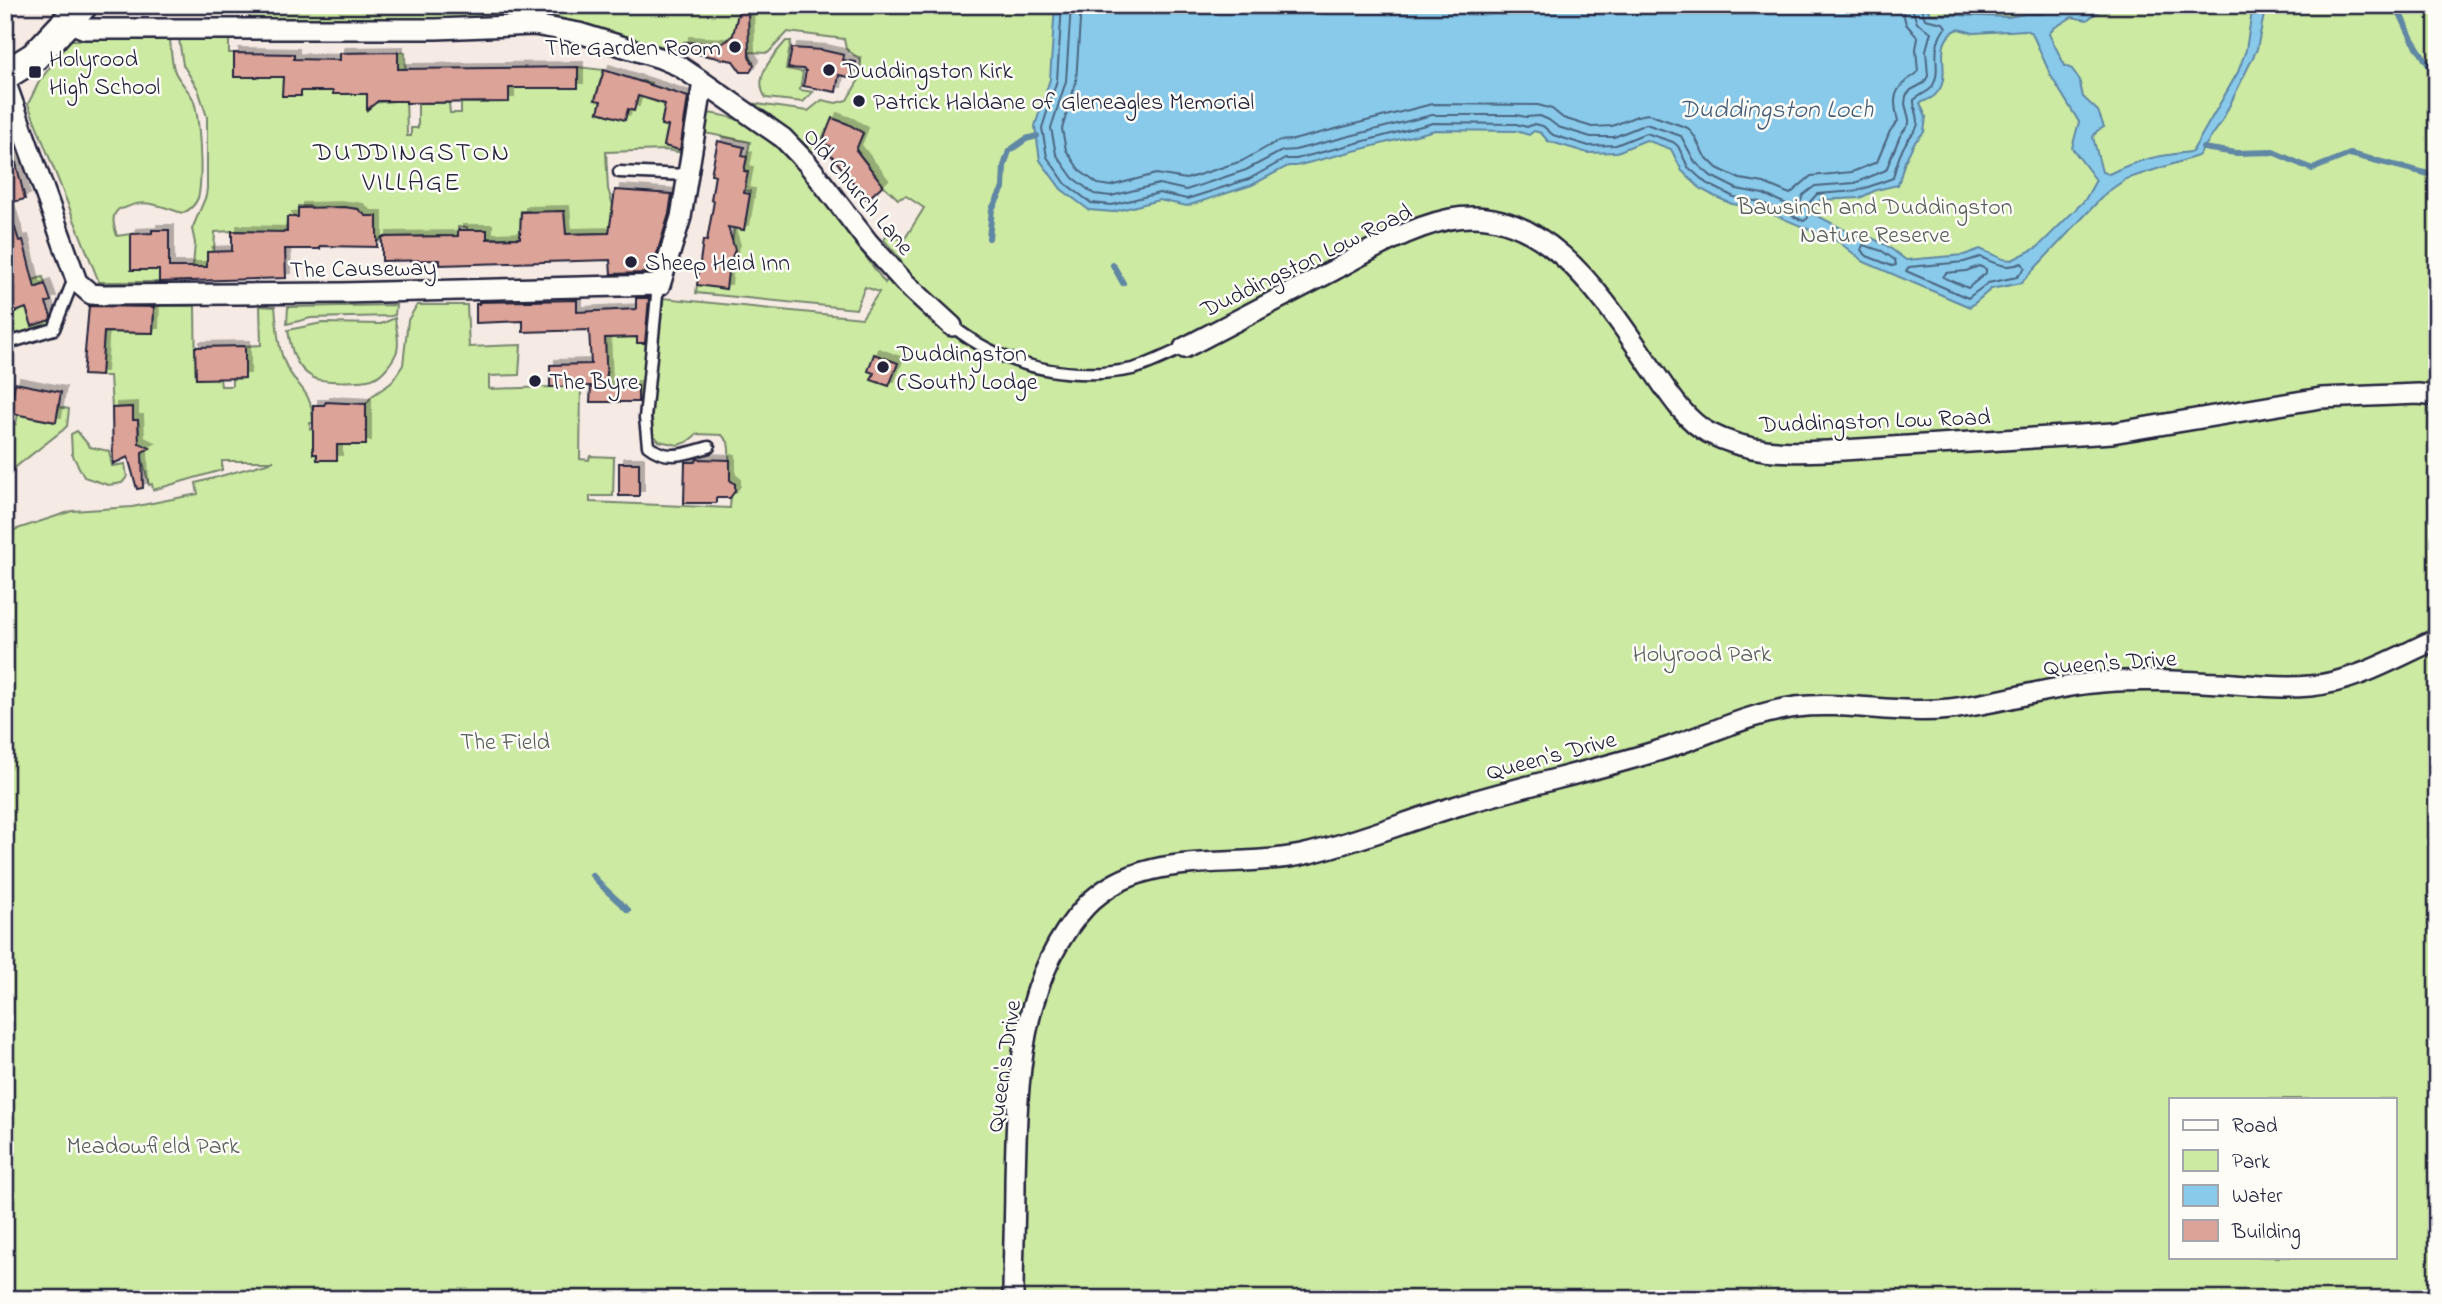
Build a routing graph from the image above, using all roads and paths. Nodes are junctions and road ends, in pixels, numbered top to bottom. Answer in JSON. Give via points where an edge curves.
{"nodes":[{"id":1,"x":75,"y":14,"type":"edge"},
{"id":2,"x":534,"y":15,"type":"edge"},
{"id":3,"x":5,"y":75,"type":"edge"},
{"id":4,"x":5,"y":81,"type":"edge"},
{"id":5,"x":703,"y":82,"type":"junction"},
{"id":6,"x":618,"y":172,"type":"dead end"},
{"id":7,"x":687,"y":175,"type":"junction"},
{"id":8,"x":75,"y":276,"type":"junction"},
{"id":9,"x":653,"y":285,"type":"junction"},
{"id":10,"x":952,"y":326,"type":"joint"},
{"id":11,"x":5,"y":336,"type":"edge"},
{"id":12,"x":1184,"y":348,"type":"joint"},
{"id":13,"x":2437,"y":396,"type":"edge"},
{"id":14,"x":709,"y":447,"type":"dead end"},
{"id":15,"x":2437,"y":639,"type":"edge"},
{"id":16,"x":1013,"y":1299,"type":"edge"}],
"edges":[{"from":1,"to":2,"type":"street","name":"Old Church Lane","via":[[85,29],[422,30]]},
{"from":1,"to":3,"type":"street","via":[[34,57]]},
{"from":2,"to":5,"type":"street","name":"Old Church Lane","via":[[660,58]]},
{"from":4,"to":8,"type":"street"},
{"from":5,"to":7,"type":"street"},
{"from":5,"to":10,"type":"street","name":"Old Church Lane","via":[[783,138],[868,242]]},
{"from":6,"to":7,"type":"lane"},
{"from":7,"to":9,"type":"street","via":[[681,218],[660,285]]},
{"from":8,"to":9,"type":"street","name":"The Causeway","via":[[82,288],[103,295]]},
{"from":8,"to":11,"type":"lane","via":[[54,329],[15,341]]},
{"from":9,"to":14,"type":"lane","via":[[657,295],[645,418],[648,446],[676,456]]},
{"from":10,"to":12,"type":"lane","name":"Duddingston Low Road","via":[[1006,358],[1058,372],[1137,368]]},
{"from":12,"to":13,"type":"street","name":"Duddingston Low Road","via":[[1377,247],[1450,219],[1485,218],[1519,226],[1553,247],[1583,274],[1673,401],[1706,432],[1745,448],[1781,453],[2112,433],[2321,398]]},
{"from":15,"to":16,"type":"street","name":"Queen's Drive","via":[[2361,674],[2312,686],[2101,682],[1952,709],[1828,705],[1786,709],[1302,855],[1182,865],[1128,876],[1085,907],[1066,932],[1040,983],[1031,1016],[1018,1095]]}]}
